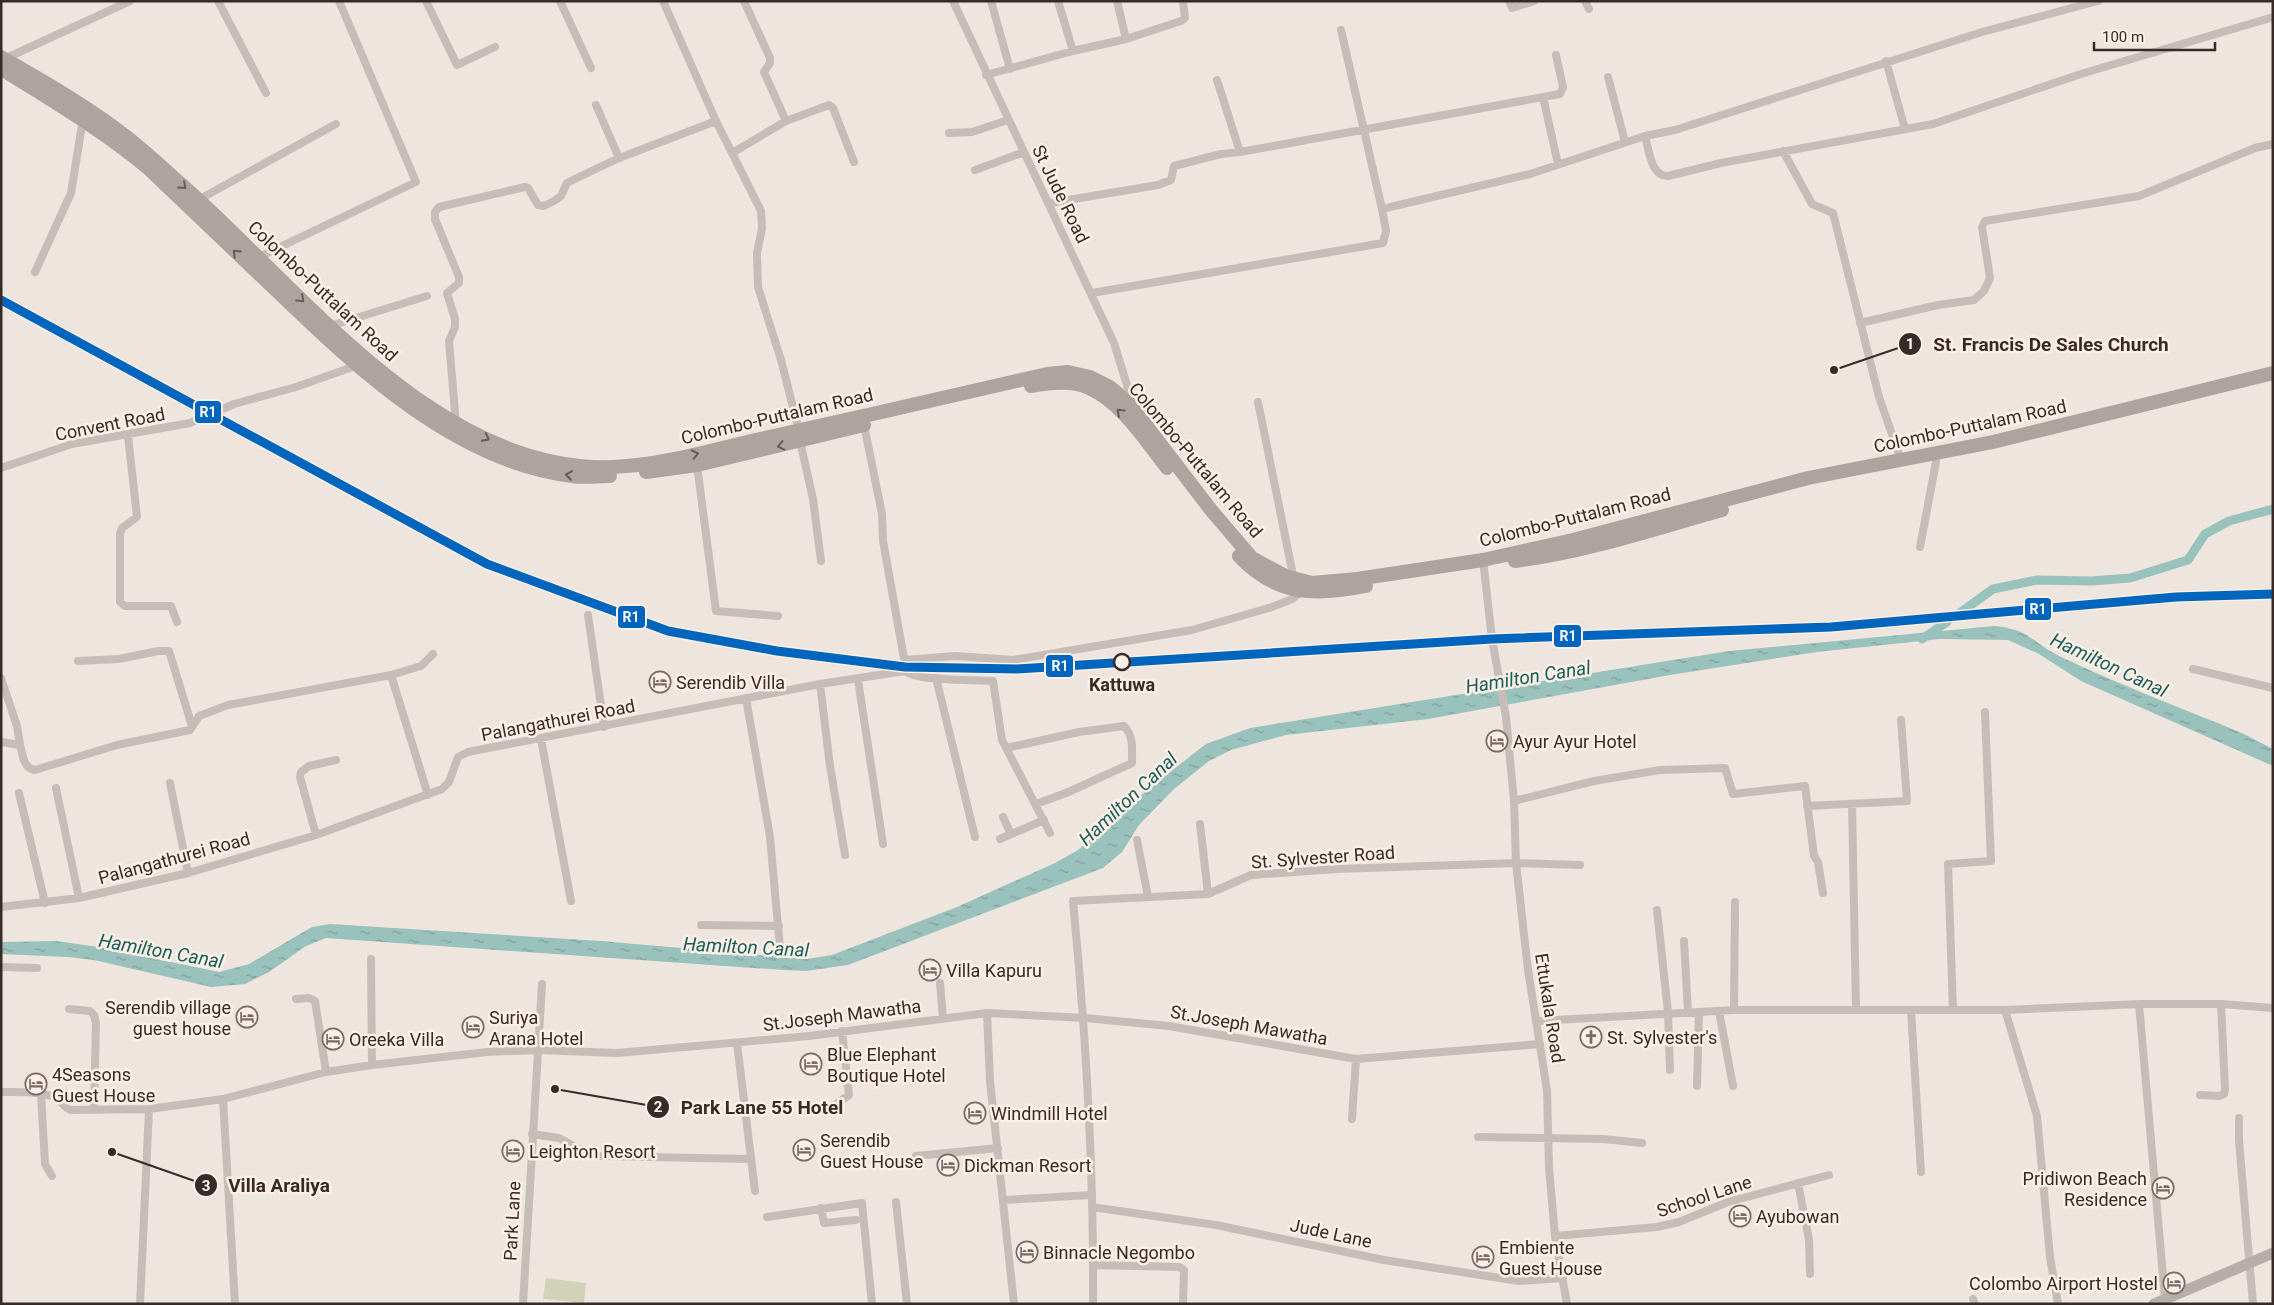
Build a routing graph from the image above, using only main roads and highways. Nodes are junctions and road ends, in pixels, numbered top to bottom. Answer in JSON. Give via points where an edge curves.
{"nodes":[{"id":1,"x":2,"y":61,"type":"edge"},
{"id":2,"x":362,"y":364,"type":"junction"},
{"id":3,"x":2273,"y":373,"type":"edge"},
{"id":4,"x":2273,"y":381,"type":"edge"},
{"id":5,"x":456,"y":429,"type":"junction"},
{"id":6,"x":800,"y":436,"type":"junction"},
{"id":7,"x":1483,"y":562,"type":"junction"},
{"id":8,"x":1298,"y":586,"type":"junction"}],
"edges":[{"from":2,"to":1,"type":"highway","name":"Colombo-Puttalam Road","one_way":true,"via":[[149,169]]},
{"from":1,"to":2,"type":"highway","name":"Colombo-Puttalam Road","one_way":true,"via":[[127,137],[330,326]]},
{"from":2,"to":5,"type":"highway","name":"Colombo-Puttalam Road","via":[[416,409]]},
{"from":3,"to":7,"type":"highway","name":"Colombo-Puttalam Road","via":[[1993,442],[1808,478]]},
{"from":4,"to":7,"type":"highway","name":"Colombo-Puttalam Road","via":[[1995,450],[1796,489],[1601,544],[1544,557]]},
{"from":5,"to":6,"type":"highway","name":"Colombo-Puttalam Road","one_way":true,"via":[[528,456],[605,467],[672,459]]},
{"from":6,"to":5,"type":"highway","name":"Colombo-Puttalam Road","one_way":true,"via":[[697,465],[612,476],[573,476],[486,452]]},
{"from":8,"to":6,"type":"highway","name":"Colombo-Puttalam Road","one_way":true,"via":[[1272,582],[1246,564],[1134,425],[1088,387],[1052,383],[1030,386],[864,425]]},
{"from":6,"to":8,"type":"highway","name":"Colombo-Puttalam Road","via":[[1047,374],[1068,372],[1090,377],[1110,387],[1129,403],[1252,558]]},
{"from":7,"to":8,"type":"highway","name":"Colombo-Puttalam Road","via":[[1348,590]]}]}
